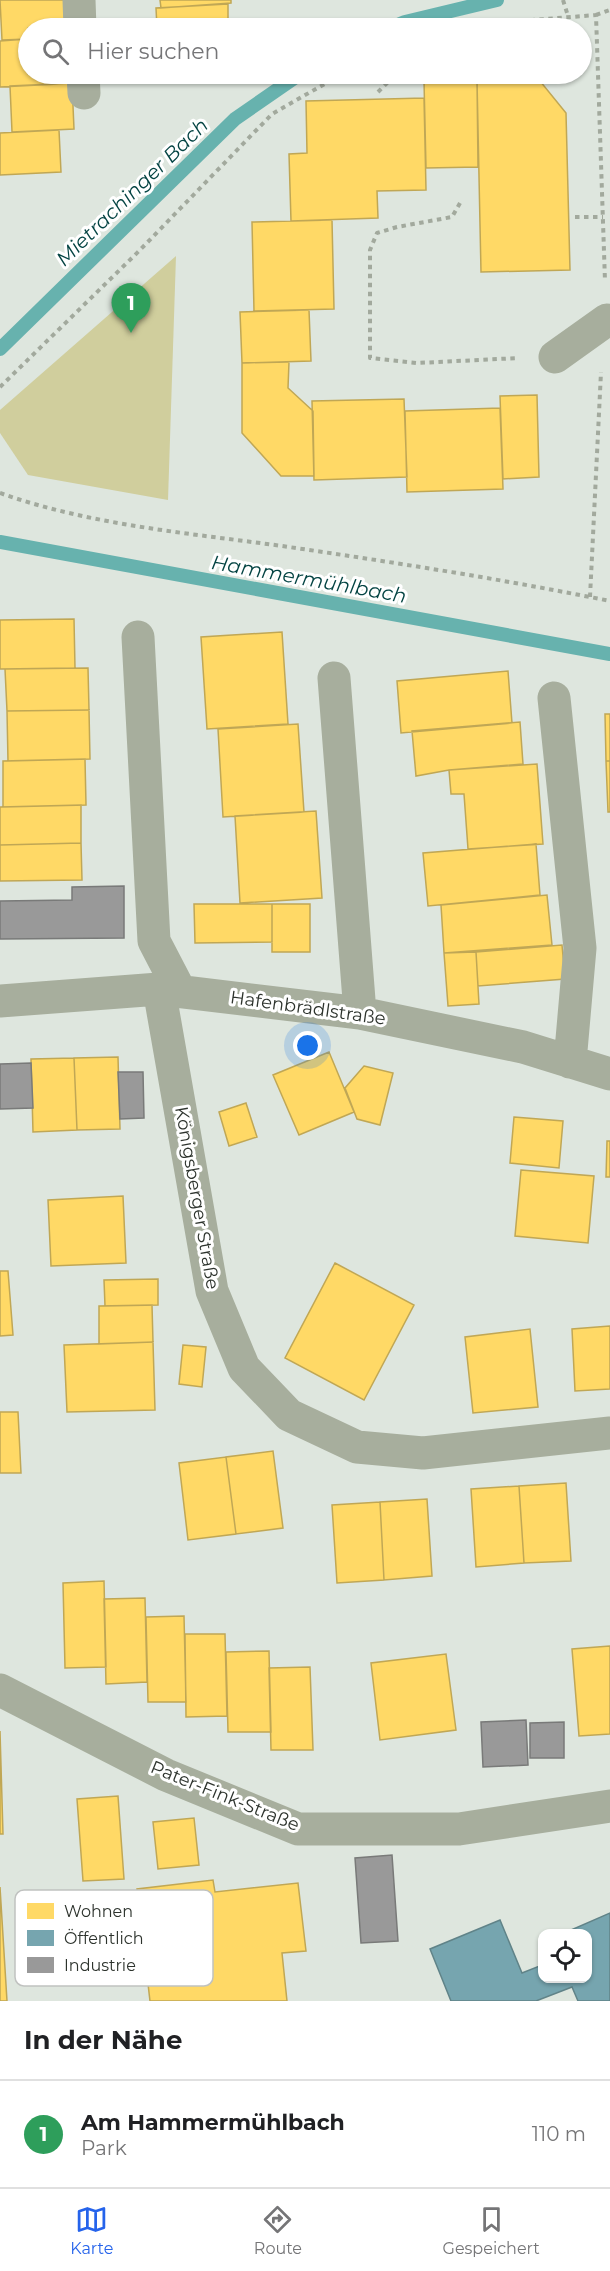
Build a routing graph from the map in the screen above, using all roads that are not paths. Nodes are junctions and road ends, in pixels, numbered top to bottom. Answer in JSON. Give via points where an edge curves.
{"nodes":[{"id":1,"x":79,"y":0,"type":"edge"},
{"id":2,"x":80,"y":18,"type":"edge"},
{"id":3,"x":608,"y":320,"type":"edge"},
{"id":4,"x":555,"y":357,"type":"road end"},
{"id":5,"x":138,"y":637,"type":"dead end"},
{"id":6,"x":334,"y":678,"type":"dead end"},
{"id":7,"x":554,"y":698,"type":"dead end"},
{"id":8,"x":170,"y":990,"type":"junction"},
{"id":9,"x":0,"y":1001,"type":"edge"},
{"id":10,"x":360,"y":1013,"type":"junction"},
{"id":11,"x":570,"y":1062,"type":"junction"},
{"id":12,"x":610,"y":1074,"type":"edge"},
{"id":13,"x":610,"y":1433,"type":"edge"},
{"id":14,"x":0,"y":1690,"type":"edge"},
{"id":15,"x":610,"y":1806,"type":"edge"}],
"edges":[{"from":1,"to":2,"type":"street"},
{"from":3,"to":4,"type":"street"},
{"from":5,"to":8,"type":"street","name":"Königsberger Straße","via":[[154,940]]},
{"from":6,"to":10,"type":"street"},
{"from":7,"to":11,"type":"street","via":[[580,948]]},
{"from":8,"to":9,"type":"street","name":"Hafenbrädlstraße"},
{"from":8,"to":10,"type":"street","name":"Hafenbrädlstraße"},
{"from":8,"to":13,"type":"street","name":"Königsberger Straße","via":[[212,1291],[244,1368],[290,1415],[357,1447],[423,1453]]},
{"from":10,"to":11,"type":"street","name":"Hafenbrädlstraße","via":[[523,1047]]},
{"from":11,"to":12,"type":"street","name":"Hafenbrädlstraße"},
{"from":14,"to":15,"type":"street","name":"Pater-Fink-Straße","via":[[166,1775],[298,1829],[459,1829]]}]}
